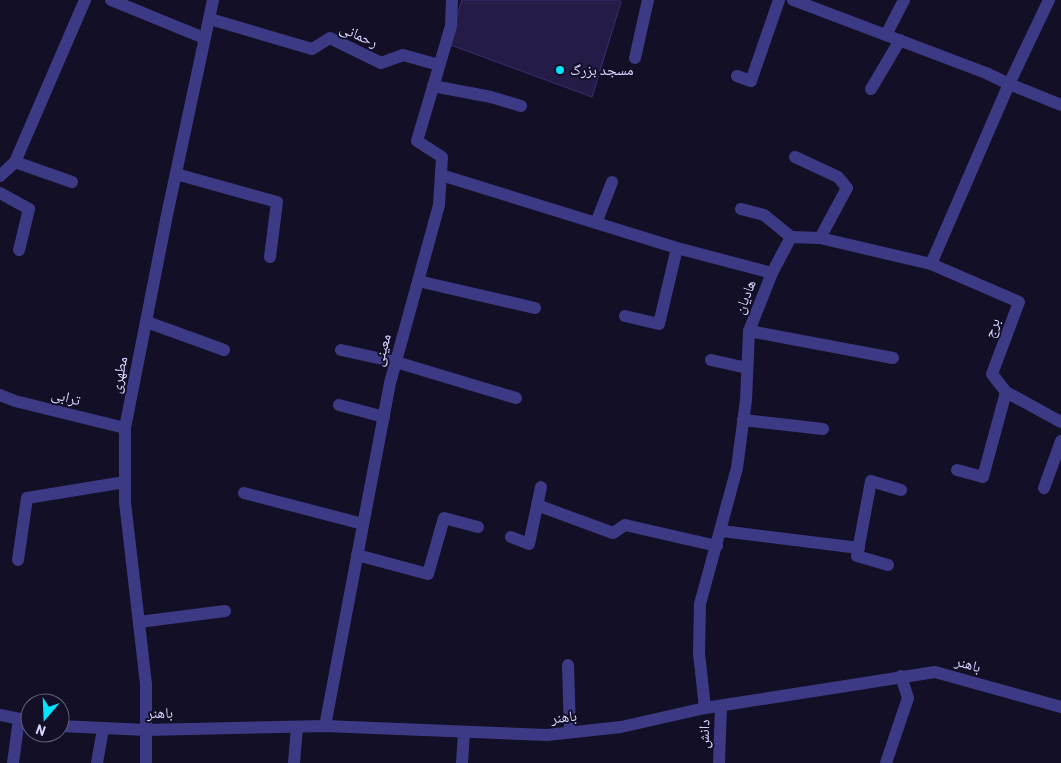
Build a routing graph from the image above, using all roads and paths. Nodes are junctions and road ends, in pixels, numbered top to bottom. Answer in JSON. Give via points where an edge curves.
{"nodes":[{"id":1,"x":85,"y":0,"type":"edge"},
{"id":2,"x":111,"y":0,"type":"edge"},
{"id":3,"x":214,"y":0,"type":"edge"},
{"id":4,"x":452,"y":0,"type":"edge"},
{"id":5,"x":648,"y":0,"type":"edge"},
{"id":6,"x":779,"y":0,"type":"edge"},
{"id":7,"x":793,"y":0,"type":"edge"},
{"id":8,"x":904,"y":0,"type":"edge"},
{"id":9,"x":1049,"y":0,"type":"edge"},
{"id":10,"x":210,"y":19,"type":"junction"},
{"id":11,"x":886,"y":35,"type":"junction"},
{"id":12,"x":204,"y":38,"type":"junction"},
{"id":13,"x":900,"y":40,"type":"junction"},
{"id":14,"x":635,"y":58,"type":"dead end"},
{"id":15,"x":439,"y":65,"type":"junction"},
{"id":16,"x":737,"y":76,"type":"dead end"},
{"id":17,"x":1009,"y":84,"type":"junction"},
{"id":18,"x":433,"y":86,"type":"junction"},
{"id":19,"x":871,"y":89,"type":"dead end"},
{"id":20,"x":1061,"y":105,"type":"edge"},
{"id":21,"x":521,"y":106,"type":"dead end"},
{"id":22,"x":795,"y":157,"type":"dead end"},
{"id":23,"x":16,"y":162,"type":"junction"},
{"id":24,"x":176,"y":174,"type":"junction"},
{"id":25,"x":441,"y":174,"type":"junction"},
{"id":26,"x":0,"y":176,"type":"edge"},
{"id":27,"x":72,"y":182,"type":"dead end"},
{"id":28,"x":612,"y":182,"type":"dead end"},
{"id":29,"x":0,"y":193,"type":"edge"},
{"id":30,"x":741,"y":209,"type":"dead end"},
{"id":31,"x":596,"y":223,"type":"junction"},
{"id":32,"x":791,"y":237,"type":"junction"},
{"id":33,"x":820,"y":238,"type":"junction"},
{"id":34,"x":677,"y":248,"type":"junction"},
{"id":35,"x":19,"y":250,"type":"dead end"},
{"id":36,"x":270,"y":257,"type":"dead end"},
{"id":37,"x":932,"y":264,"type":"junction"},
{"id":38,"x":772,"y":273,"type":"junction"},
{"id":39,"x":418,"y":281,"type":"junction"},
{"id":40,"x":535,"y":308,"type":"dead end"},
{"id":41,"x":625,"y":316,"type":"dead end"},
{"id":42,"x":147,"y":322,"type":"junction"},
{"id":43,"x":749,"y":331,"type":"junction"},
{"id":44,"x":224,"y":350,"type":"dead end"},
{"id":45,"x":341,"y":350,"type":"dead end"},
{"id":46,"x":893,"y":358,"type":"dead end"},
{"id":47,"x":711,"y":360,"type":"dead end"},
{"id":48,"x":396,"y":362,"type":"junction"},
{"id":49,"x":747,"y":368,"type":"junction"},
{"id":50,"x":1006,"y":392,"type":"junction"},
{"id":51,"x":0,"y":394,"type":"edge"},
{"id":52,"x":516,"y":398,"type":"dead end"},
{"id":53,"x":338,"y":405,"type":"dead end"},
{"id":54,"x":384,"y":417,"type":"junction"},
{"id":55,"x":1059,"y":418,"type":"edge"},
{"id":56,"x":743,"y":420,"type":"junction"},
{"id":57,"x":125,"y":428,"type":"junction"},
{"id":58,"x":823,"y":429,"type":"dead end"},
{"id":59,"x":1061,"y":441,"type":"edge"},
{"id":60,"x":957,"y":470,"type":"dead end"},
{"id":61,"x":125,"y":482,"type":"junction"},
{"id":62,"x":541,"y":487,"type":"dead end"},
{"id":63,"x":1044,"y":488,"type":"dead end"},
{"id":64,"x":902,"y":490,"type":"dead end"},
{"id":65,"x":244,"y":493,"type":"dead end"},
{"id":66,"x":537,"y":505,"type":"junction"},
{"id":67,"x":363,"y":524,"type":"junction"},
{"id":68,"x":478,"y":527,"type":"dead end"},
{"id":69,"x":722,"y":531,"type":"junction"},
{"id":70,"x":512,"y":537,"type":"dead end"},
{"id":71,"x":718,"y":546,"type":"junction"},
{"id":72,"x":859,"y":548,"type":"junction"},
{"id":73,"x":358,"y":555,"type":"junction"},
{"id":74,"x":18,"y":560,"type":"dead end"},
{"id":75,"x":888,"y":565,"type":"dead end"},
{"id":76,"x":224,"y":611,"type":"dead end"},
{"id":77,"x":139,"y":622,"type":"junction"},
{"id":78,"x":568,"y":665,"type":"dead end"},
{"id":79,"x":901,"y":676,"type":"junction"},
{"id":80,"x":721,"y":706,"type":"junction"},
{"id":81,"x":1061,"y":707,"type":"edge"},
{"id":82,"x":705,"y":708,"type":"junction"},
{"id":83,"x":0,"y":716,"type":"edge"},
{"id":84,"x":20,"y":719,"type":"edge"},
{"id":85,"x":325,"y":726,"type":"junction"},
{"id":86,"x":70,"y":727,"type":"edge"},
{"id":87,"x":297,"y":727,"type":"junction"},
{"id":88,"x":103,"y":729,"type":"junction"},
{"id":89,"x":146,"y":730,"type":"junction"},
{"id":90,"x":464,"y":732,"type":"junction"},
{"id":91,"x":570,"y":732,"type":"junction"},
{"id":92,"x":20,"y":738,"type":"edge"},
{"id":93,"x":13,"y":763,"type":"edge"},
{"id":94,"x":97,"y":763,"type":"edge"},
{"id":95,"x":146,"y":763,"type":"edge"},
{"id":96,"x":294,"y":763,"type":"edge"},
{"id":97,"x":462,"y":763,"type":"edge"},
{"id":98,"x":719,"y":763,"type":"edge"},
{"id":99,"x":886,"y":763,"type":"edge"}],
"edges":[{"from":1,"to":23,"type":"street"},
{"from":2,"to":12,"type":"street"},
{"from":3,"to":10,"type":"street","name":"مطهری"},
{"from":4,"to":15,"type":"street","name":"معینی","via":[[451,26]]},
{"from":5,"to":14,"type":"street"},
{"from":6,"to":16,"type":"street","via":[[751,80]]},
{"from":7,"to":11,"type":"street"},
{"from":8,"to":11,"type":"street"},
{"from":9,"to":17,"type":"street"},
{"from":10,"to":12,"type":"street","name":"مطهری"},
{"from":10,"to":15,"type":"street","name":"رحمانی","via":[[312,49],[330,38],[381,63],[403,55]]},
{"from":11,"to":13,"type":"street"},
{"from":12,"to":24,"type":"street","name":"مطهری"},
{"from":13,"to":17,"type":"street"},
{"from":13,"to":19,"type":"street"},
{"from":15,"to":18,"type":"street","name":"معینی"},
{"from":17,"to":20,"type":"street"},
{"from":17,"to":37,"type":"street"},
{"from":18,"to":21,"type":"street"},
{"from":18,"to":25,"type":"street","name":"معینی","via":[[417,141],[442,157]]},
{"from":22,"to":33,"type":"street","via":[[838,177],[847,188]]},
{"from":23,"to":26,"type":"street"},
{"from":23,"to":27,"type":"street"},
{"from":24,"to":36,"type":"street","via":[[277,202]]},
{"from":24,"to":42,"type":"street","name":"مطهری"},
{"from":25,"to":31,"type":"street"},
{"from":25,"to":39,"type":"street","name":"معینی","via":[[439,205]]},
{"from":28,"to":31,"type":"street"},
{"from":29,"to":35,"type":"street","via":[[29,210]]},
{"from":30,"to":32,"type":"street","via":[[764,215]]},
{"from":31,"to":34,"type":"street"},
{"from":32,"to":33,"type":"street"},
{"from":32,"to":38,"type":"street","name":"هادیان"},
{"from":33,"to":37,"type":"street"},
{"from":34,"to":38,"type":"street"},
{"from":34,"to":41,"type":"street","via":[[659,324]]},
{"from":37,"to":50,"type":"street","name":"برج","via":[[1019,302],[992,374]]},
{"from":38,"to":43,"type":"street","name":"هادیان"},
{"from":39,"to":40,"type":"street"},
{"from":39,"to":48,"type":"street","name":"معینی"},
{"from":42,"to":44,"type":"street"},
{"from":42,"to":57,"type":"street","name":"مطهری"},
{"from":43,"to":46,"type":"street"},
{"from":43,"to":49,"type":"street","name":"هادیان"},
{"from":45,"to":48,"type":"street"},
{"from":47,"to":49,"type":"street"},
{"from":48,"to":52,"type":"street"},
{"from":48,"to":54,"type":"street","name":"معینی"},
{"from":49,"to":56,"type":"street","name":"هادیان"},
{"from":50,"to":55,"type":"street","name":"برج"},
{"from":50,"to":60,"type":"street","via":[[982,477]]},
{"from":51,"to":57,"type":"street","name":"ترابی","via":[[15,401]]},
{"from":53,"to":54,"type":"street"},
{"from":54,"to":67,"type":"street","name":"معینی"},
{"from":56,"to":58,"type":"street"},
{"from":56,"to":69,"type":"street","name":"هادیان","via":[[737,468]]},
{"from":57,"to":61,"type":"street","name":"مطهری"},
{"from":59,"to":63,"type":"street"},
{"from":61,"to":74,"type":"street","via":[[27,498]]},
{"from":61,"to":77,"type":"street","name":"مطهری"},
{"from":62,"to":66,"type":"street"},
{"from":64,"to":72,"type":"street","via":[[871,481]]},
{"from":65,"to":67,"type":"street"},
{"from":66,"to":70,"type":"street","via":[[529,544]]},
{"from":66,"to":71,"type":"street","via":[[613,532],[625,525]]},
{"from":67,"to":73,"type":"street","name":"معینی"},
{"from":68,"to":73,"type":"street","via":[[444,518],[428,574]]},
{"from":69,"to":71,"type":"street","name":"هادیان"},
{"from":69,"to":72,"type":"street"},
{"from":71,"to":82,"type":"street","name":"هادیان","via":[[700,604],[699,653]]},
{"from":72,"to":75,"type":"street","via":[[856,556]]},
{"from":73,"to":85,"type":"street","name":"معینی"},
{"from":76,"to":77,"type":"street"},
{"from":77,"to":89,"type":"street","name":"مطهری","via":[[146,684]]},
{"from":78,"to":91,"type":"street"},
{"from":79,"to":80,"type":"street","name":"باهنر"},
{"from":79,"to":81,"type":"street","name":"باهنر","via":[[935,672]]},
{"from":79,"to":99,"type":"street","via":[[908,698]]},
{"from":80,"to":82,"type":"street","name":"باهنر"},
{"from":80,"to":98,"type":"street","name":"دانش"},
{"from":82,"to":91,"type":"street","name":"باهنر","via":[[621,727]]},
{"from":83,"to":84,"type":"street"},
{"from":85,"to":87,"type":"street","name":"باهنر"},
{"from":85,"to":90,"type":"street","name":"باهنر"},
{"from":86,"to":88,"type":"street","name":"باهنر"},
{"from":87,"to":89,"type":"street","name":"باهنر"},
{"from":87,"to":96,"type":"street"},
{"from":88,"to":89,"type":"street","name":"باهنر"},
{"from":88,"to":94,"type":"street"},
{"from":89,"to":95,"type":"street","name":"مطهری"},
{"from":90,"to":91,"type":"street","name":"باهنر","via":[[547,735]]},
{"from":90,"to":97,"type":"street"},
{"from":92,"to":93,"type":"street"}]}
